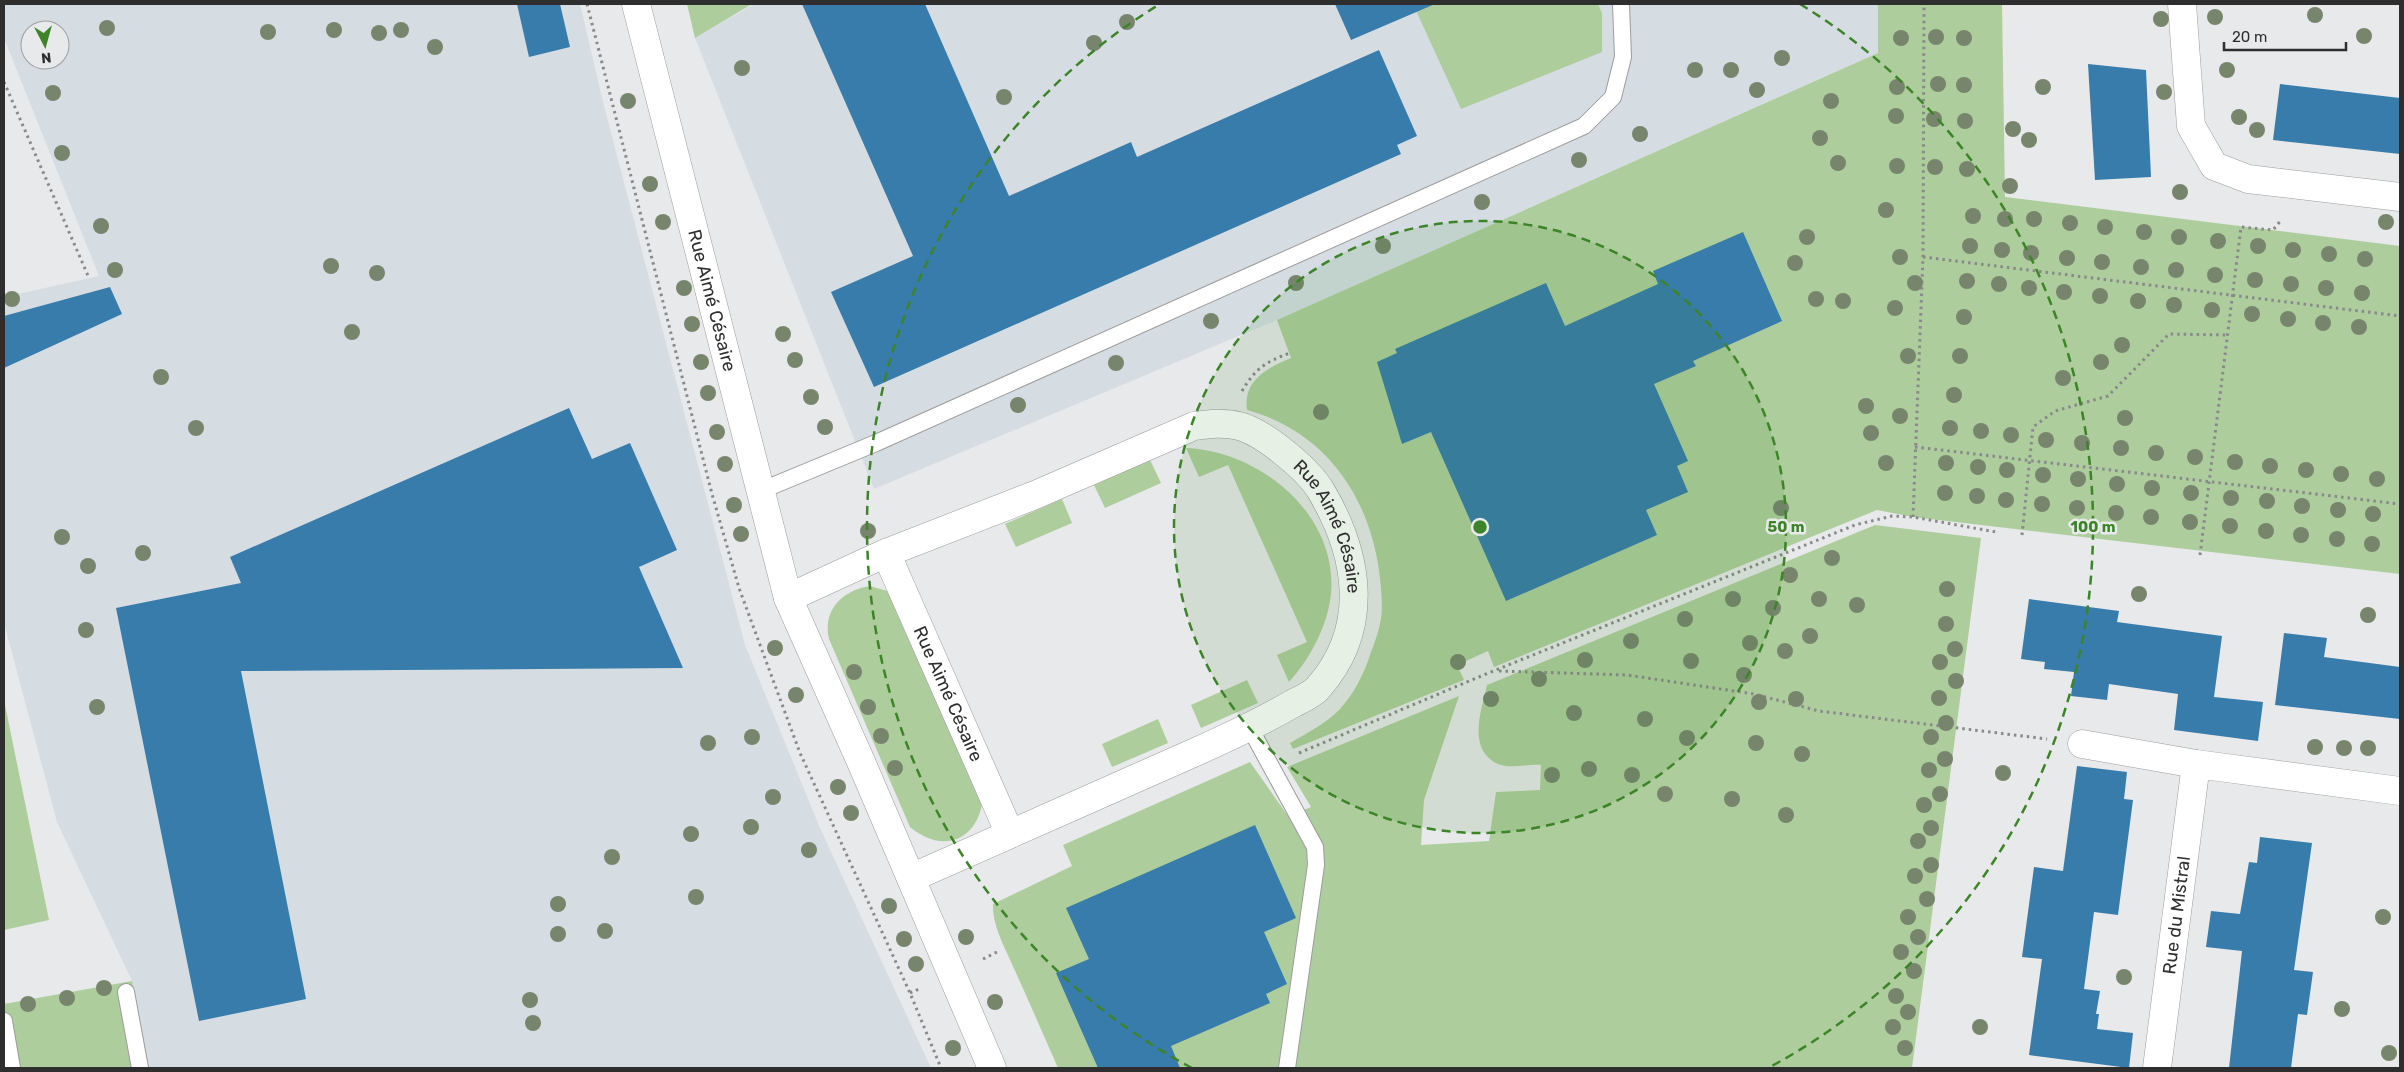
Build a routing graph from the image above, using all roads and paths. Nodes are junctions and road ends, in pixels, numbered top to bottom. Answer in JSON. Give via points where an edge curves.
{"nodes":[{"id":1,"x":636,"y":4,"type":"edge"},
{"id":2,"x":1621,"y":4,"type":"edge"},
{"id":3,"x":1924,"y":4,"type":"edge"},
{"id":4,"x":2182,"y":4,"type":"edge"},
{"id":5,"x":4,"y":82,"type":"edge"},
{"id":6,"x":2400,"y":197,"type":"edge"},
{"id":7,"x":2240,"y":237,"type":"dead end"},
{"id":8,"x":1923,"y":257,"type":"junction"},
{"id":9,"x":89,"y":278,"type":"dead end"},
{"id":10,"x":2232,"y":295,"type":"junction"},
{"id":11,"x":2400,"y":316,"type":"edge"},
{"id":12,"x":2227,"y":335,"type":"junction"},
{"id":13,"x":1915,"y":446,"type":"junction"},
{"id":14,"x":2030,"y":460,"type":"junction"},
{"id":15,"x":2209,"y":481,"type":"junction"},
{"id":16,"x":760,"y":490,"type":"junction"},
{"id":17,"x":2400,"y":504,"type":"edge"},
{"id":18,"x":1913,"y":517,"type":"junction"},
{"id":19,"x":1996,"y":532,"type":"dead end"},
{"id":20,"x":2022,"y":535,"type":"dead end"},
{"id":21,"x":886,"y":553,"type":"junction"},
{"id":22,"x":2200,"y":555,"type":"dead end"},
{"id":23,"x":788,"y":598,"type":"junction"},
{"id":24,"x":1496,"y":671,"type":"junction"},
{"id":25,"x":1250,"y":728,"type":"junction"},
{"id":26,"x":2082,"y":744,"type":"joint"},
{"id":27,"x":2196,"y":764,"type":"junction"},
{"id":28,"x":1271,"y":765,"type":"junction"},
{"id":29,"x":2400,"y":791,"type":"edge"},
{"id":30,"x":1010,"y":834,"type":"junction"},
{"id":31,"x":911,"y":878,"type":"junction"},
{"id":32,"x":126,"y":992,"type":"dead end"},
{"id":33,"x":4,"y":1021,"type":"edge"},
{"id":34,"x":12,"y":1068,"type":"edge"},
{"id":35,"x":140,"y":1068,"type":"edge"},
{"id":36,"x":992,"y":1068,"type":"edge"},
{"id":37,"x":1287,"y":1068,"type":"edge"},
{"id":38,"x":2157,"y":1068,"type":"edge"}],
"edges":[{"from":1,"to":16,"type":"street","name":"Rue Aimé Césaire"},
{"from":2,"to":16,"type":"lane","via":[[1622,57],[1613,97],[1584,126],[876,443]]},
{"from":3,"to":8,"type":"path"},
{"from":4,"to":6,"type":"street","via":[[2191,126],[2214,166],[2248,179]]},
{"from":5,"to":9,"type":"path"},
{"from":7,"to":10,"type":"path"},
{"from":8,"to":10,"type":"path"},
{"from":8,"to":13,"type":"path"},
{"from":10,"to":11,"type":"path"},
{"from":10,"to":12,"type":"path"},
{"from":12,"to":14,"type":"path","via":[[2169,334],[2108,396],[2055,411],[2033,427]]},
{"from":12,"to":15,"type":"path"},
{"from":13,"to":14,"type":"path"},
{"from":13,"to":18,"type":"path"},
{"from":14,"to":15,"type":"path"},
{"from":14,"to":20,"type":"path"},
{"from":15,"to":17,"type":"path"},
{"from":15,"to":22,"type":"path"},
{"from":16,"to":23,"type":"street","name":"Rue Aimé Césaire"},
{"from":18,"to":19,"type":"path"},
{"from":18,"to":24,"type":"path","via":[[1892,516],[1854,526]]},
{"from":21,"to":23,"type":"street","name":"Rue Aimé Césaire"},
{"from":21,"to":25,"type":"street","name":"Rue Aimé Césaire","via":[[1035,495],[1194,426],[1216,423],[1240,426],[1284,451],[1314,480],[1332,510],[1346,547],[1354,584],[1354,621],[1339,658],[1317,690]]},
{"from":21,"to":30,"type":"street","name":"Rue Aimé Césaire"},
{"from":23,"to":31,"type":"street","name":"Rue Aimé Césaire"},
{"from":24,"to":26,"type":"path","via":[[1628,675],[1754,694],[1819,712]]},
{"from":24,"to":28,"type":"path"},
{"from":25,"to":28,"type":"lane"},
{"from":25,"to":30,"type":"street","name":"Rue Aimé Césaire"},
{"from":26,"to":27,"type":"street"},
{"from":27,"to":29,"type":"street"},
{"from":27,"to":38,"type":"street","name":"Rue du Mistral"},
{"from":28,"to":37,"type":"lane","via":[[1315,847],[1316,865]]},
{"from":30,"to":31,"type":"street","name":"Rue Aimé Césaire"},
{"from":31,"to":36,"type":"street","name":"Rue Aimé Césaire"},
{"from":32,"to":35,"type":"lane"},
{"from":33,"to":34,"type":"lane"}]}
